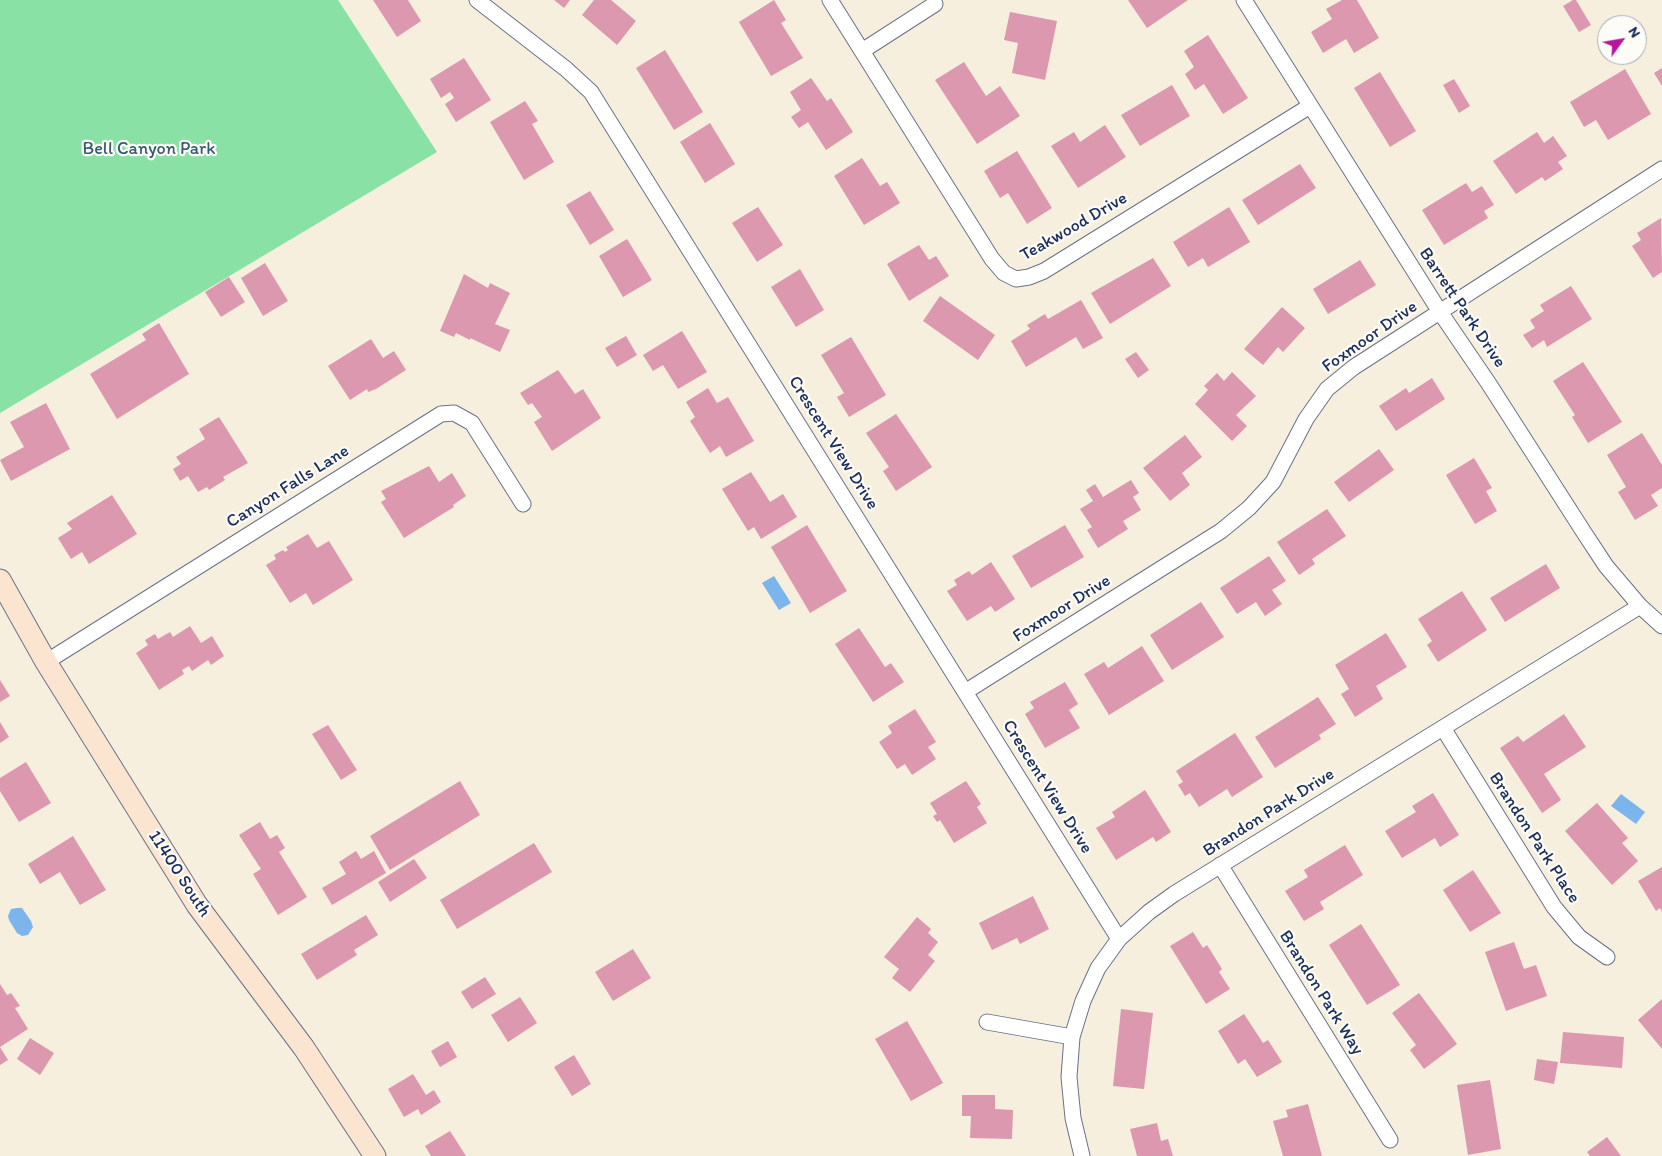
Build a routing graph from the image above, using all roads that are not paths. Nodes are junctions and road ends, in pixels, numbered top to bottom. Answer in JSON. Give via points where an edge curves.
{"nodes":[{"id":1,"x":477,"y":0,"type":"edge"},
{"id":2,"x":830,"y":0,"type":"edge"},
{"id":3,"x":1249,"y":2,"type":"edge"},
{"id":4,"x":935,"y":4,"type":"dead end"},
{"id":5,"x":862,"y":51,"type":"junction"},
{"id":6,"x":1310,"y":106,"type":"junction"},
{"id":7,"x":1662,"y":169,"type":"edge"},
{"id":8,"x":1440,"y":312,"type":"junction"},
{"id":9,"x":522,"y":504,"type":"dead end"},
{"id":10,"x":0,"y":580,"type":"edge"},
{"id":11,"x":1640,"y":606,"type":"junction"},
{"id":12,"x":1662,"y":626,"type":"edge"},
{"id":13,"x":46,"y":662,"type":"junction"},
{"id":14,"x":965,"y":692,"type":"junction"},
{"id":15,"x":1443,"y":728,"type":"junction"},
{"id":16,"x":1220,"y":865,"type":"junction"},
{"id":17,"x":1120,"y":939,"type":"junction"},
{"id":18,"x":1607,"y":957,"type":"dead end"},
{"id":19,"x":987,"y":1022,"type":"dead end"},
{"id":20,"x":1072,"y":1037,"type":"junction"},
{"id":21,"x":1390,"y":1140,"type":"dead end"},
{"id":22,"x":375,"y":1156,"type":"edge"},
{"id":23,"x":1082,"y":1156,"type":"edge"}],
"edges":[{"from":1,"to":14,"type":"street","name":"Crescent View Drive","via":[[591,92]]},
{"from":2,"to":5,"type":"street","name":"Teakwood Drive"},
{"from":3,"to":6,"type":"street","name":"Barrett Park Drive"},
{"from":4,"to":5,"type":"street"},
{"from":5,"to":6,"type":"street","name":"Teakwood Drive","via":[[992,259],[1004,273],[1016,279],[1044,271]]},
{"from":6,"to":8,"type":"street","name":"Barrett Park Drive"},
{"from":7,"to":8,"type":"street","name":"Foxmoor Drive"},
{"from":8,"to":11,"type":"street","name":"Barrett Park Drive","via":[[1606,566]]},
{"from":8,"to":14,"type":"street","name":"Foxmoor Drive","via":[[1354,367],[1327,389],[1306,419],[1273,482],[1221,531]]},
{"from":9,"to":13,"type":"street","name":"Canyon Falls Lane","via":[[472,423],[461,415],[441,414]]},
{"from":10,"to":13,"type":"street","name":"11400 South"},
{"from":11,"to":12,"type":"street","name":"Barrett Park Drive"},
{"from":11,"to":15,"type":"street","name":"Brandon Park Drive"},
{"from":13,"to":22,"type":"street","name":"11400 South","via":[[197,905],[304,1048]]},
{"from":14,"to":17,"type":"street","name":"Crescent View Drive"},
{"from":15,"to":16,"type":"street","name":"Brandon Park Drive"},
{"from":15,"to":18,"type":"street","name":"Brandon Park Place","via":[[1554,907],[1579,937]]},
{"from":16,"to":17,"type":"street","name":"Brandon Park Drive","via":[[1149,912]]},
{"from":16,"to":21,"type":"street","name":"Brandon Park Way"},
{"from":17,"to":20,"type":"street","name":"Brandon Park Drive","via":[[1098,968]]},
{"from":19,"to":20,"type":"street"},
{"from":20,"to":23,"type":"street","name":"Brandon Park Drive","via":[[1069,1077],[1073,1118]]}]}
